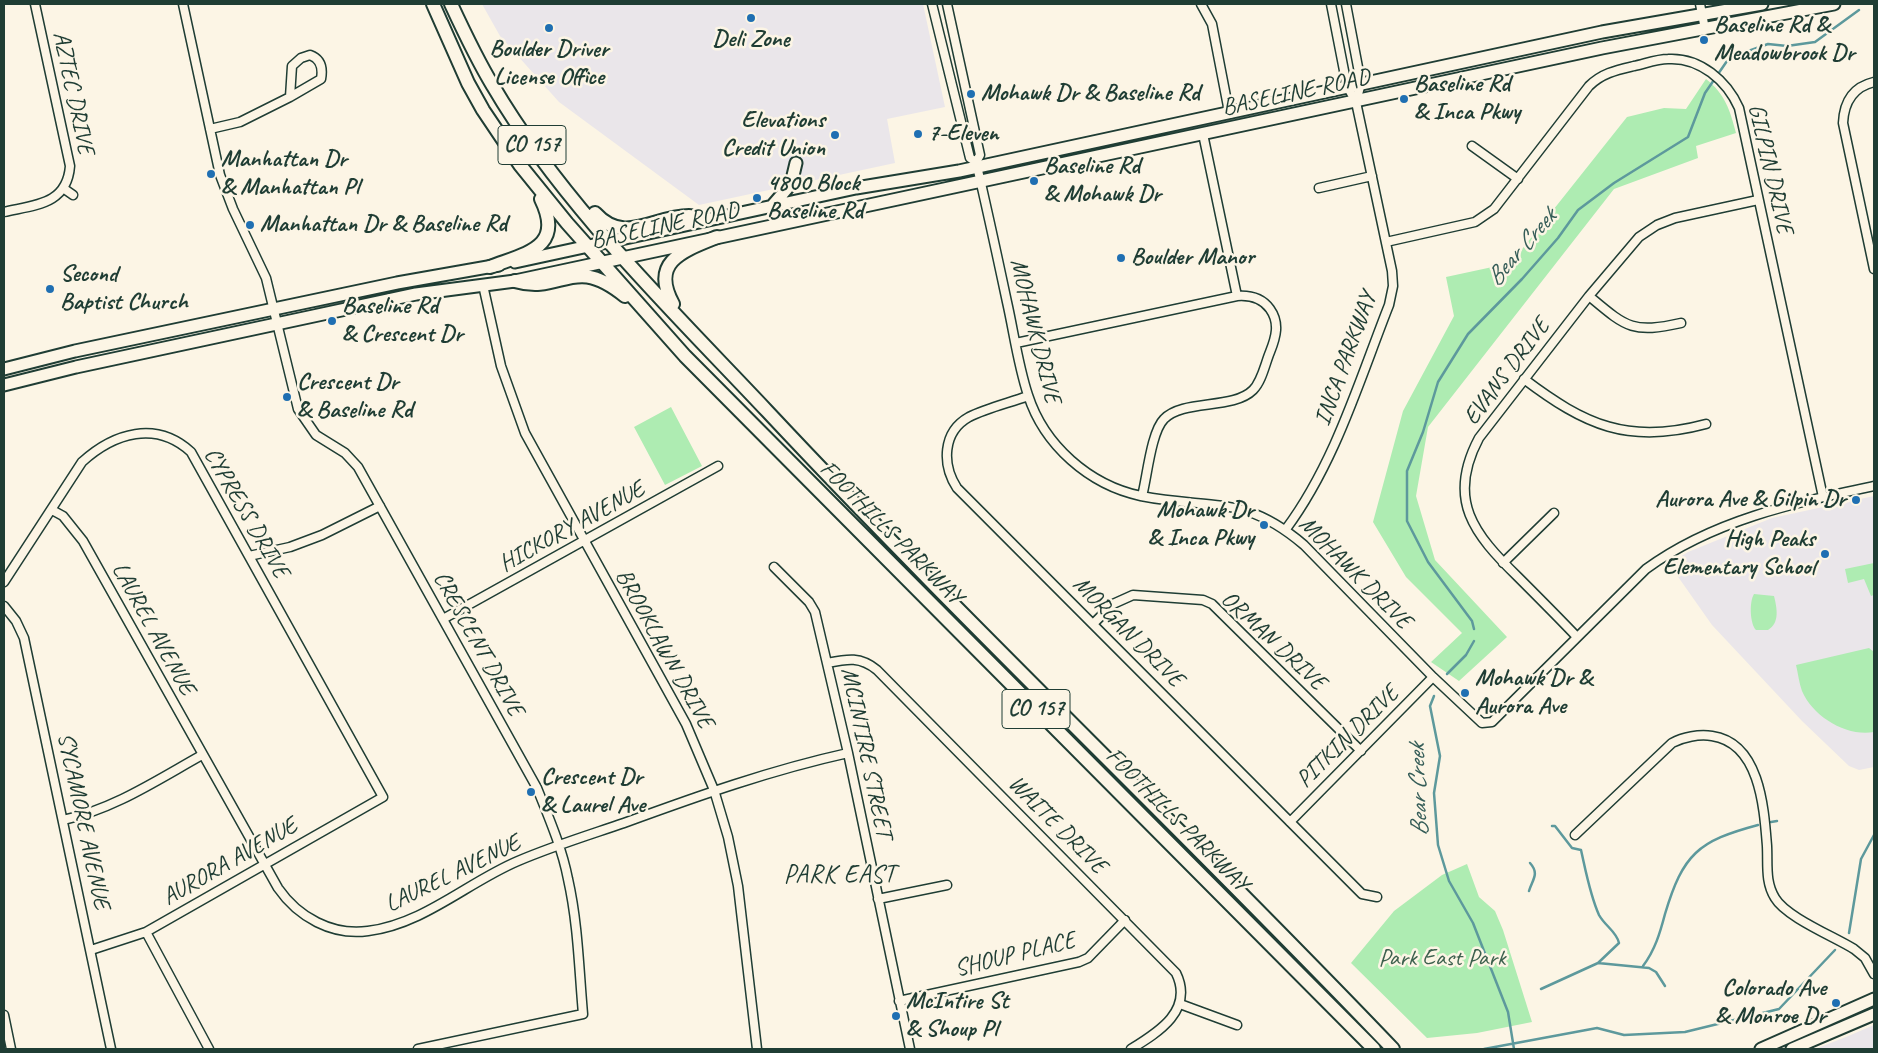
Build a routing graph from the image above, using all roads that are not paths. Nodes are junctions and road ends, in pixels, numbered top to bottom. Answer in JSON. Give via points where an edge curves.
{"nodes":[{"id":1,"x":35,"y":4,"type":"edge"},
{"id":2,"x":184,"y":4,"type":"edge"},
{"id":3,"x":433,"y":4,"type":"edge"},
{"id":4,"x":451,"y":4,"type":"edge"},
{"id":5,"x":932,"y":4,"type":"edge"},
{"id":6,"x":947,"y":4,"type":"edge"},
{"id":7,"x":1201,"y":4,"type":"edge"},
{"id":8,"x":1331,"y":4,"type":"edge"},
{"id":9,"x":1346,"y":4,"type":"edge"},
{"id":10,"x":1762,"y":4,"type":"edge"},
{"id":11,"x":1834,"y":4,"type":"edge"},
{"id":12,"x":1701,"y":9,"type":"edge"},
{"id":13,"x":1705,"y":29,"type":"junction"},
{"id":14,"x":1874,"y":82,"type":"edge"},
{"id":15,"x":1361,"y":83,"type":"junction"},
{"id":16,"x":1347,"y":86,"type":"junction"},
{"id":17,"x":290,"y":97,"type":"junction"},
{"id":18,"x":1356,"y":102,"type":"junction"},
{"id":19,"x":1229,"y":112,"type":"junction"},
{"id":20,"x":210,"y":129,"type":"junction"},
{"id":21,"x":1203,"y":134,"type":"junction"},
{"id":22,"x":1472,"y":146,"type":"dead end"},
{"id":23,"x":541,"y":157,"type":"junction"},
{"id":24,"x":796,"y":163,"type":"dead end"},
{"id":25,"x":977,"y":164,"type":"junction"},
{"id":26,"x":1372,"y":176,"type":"junction"},
{"id":27,"x":1518,"y":179,"type":"junction"},
{"id":28,"x":980,"y":182,"type":"junction"},
{"id":29,"x":534,"y":183,"type":"junction"},
{"id":30,"x":63,"y":188,"type":"junction"},
{"id":31,"x":1319,"y":188,"type":"dead end"},
{"id":32,"x":73,"y":195,"type":"dead end"},
{"id":33,"x":1758,"y":200,"type":"junction"},
{"id":34,"x":770,"y":207,"type":"junction"},
{"id":35,"x":4,"y":212,"type":"edge"},
{"id":36,"x":708,"y":219,"type":"junction"},
{"id":37,"x":717,"y":237,"type":"junction"},
{"id":38,"x":609,"y":241,"type":"junction"},
{"id":39,"x":1386,"y":242,"type":"junction"},
{"id":40,"x":589,"y":246,"type":"junction"},
{"id":41,"x":623,"y":257,"type":"junction"},
{"id":42,"x":602,"y":261,"type":"junction"},
{"id":43,"x":490,"y":267,"type":"junction"},
{"id":44,"x":1874,"y":269,"type":"edge"},
{"id":45,"x":515,"y":281,"type":"junction"},
{"id":46,"x":483,"y":285,"type":"junction"},
{"id":47,"x":1237,"y":296,"type":"junction"},
{"id":48,"x":1589,"y":296,"type":"junction"},
{"id":49,"x":275,"y":310,"type":"junction"},
{"id":50,"x":1681,"y":323,"type":"dead end"},
{"id":51,"x":278,"y":324,"type":"junction"},
{"id":52,"x":689,"y":327,"type":"junction"},
{"id":53,"x":1016,"y":343,"type":"junction"},
{"id":54,"x":685,"y":356,"type":"junction"},
{"id":55,"x":4,"y":369,"type":"edge"},
{"id":56,"x":1524,"y":379,"type":"junction"},
{"id":57,"x":4,"y":385,"type":"edge"},
{"id":58,"x":1028,"y":396,"type":"junction"},
{"id":59,"x":1706,"y":424,"type":"dead end"},
{"id":60,"x":718,"y":466,"type":"dead end"},
{"id":61,"x":1874,"y":486,"type":"edge"},
{"id":62,"x":1142,"y":496,"type":"junction"},
{"id":63,"x":1823,"y":497,"type":"junction"},
{"id":64,"x":380,"y":506,"type":"junction"},
{"id":65,"x":52,"y":510,"type":"junction"},
{"id":66,"x":1554,"y":513,"type":"dead end"},
{"id":67,"x":1286,"y":530,"type":"junction"},
{"id":68,"x":584,"y":542,"type":"junction"},
{"id":69,"x":249,"y":556,"type":"junction"},
{"id":70,"x":1503,"y":563,"type":"junction"},
{"id":71,"x":774,"y":567,"type":"dead end"},
{"id":72,"x":4,"y":582,"type":"edge"},
{"id":73,"x":4,"y":606,"type":"edge"},
{"id":74,"x":443,"y":619,"type":"junction"},
{"id":75,"x":1092,"y":624,"type":"junction"},
{"id":76,"x":1577,"y":636,"type":"junction"},
{"id":77,"x":827,"y":663,"type":"junction"},
{"id":78,"x":1433,"y":677,"type":"junction"},
{"id":79,"x":1361,"y":751,"type":"junction"},
{"id":80,"x":848,"y":753,"type":"junction"},
{"id":81,"x":202,"y":755,"type":"junction"},
{"id":82,"x":714,"y":790,"type":"junction"},
{"id":83,"x":383,"y":797,"type":"joint"},
{"id":84,"x":63,"y":820,"type":"junction"},
{"id":85,"x":1290,"y":822,"type":"junction"},
{"id":86,"x":1575,"y":835,"type":"dead end"},
{"id":87,"x":559,"y":845,"type":"junction"},
{"id":88,"x":265,"y":865,"type":"junction"},
{"id":89,"x":947,"y":885,"type":"dead end"},
{"id":90,"x":1377,"y":897,"type":"dead end"},
{"id":91,"x":878,"y":900,"type":"junction"},
{"id":92,"x":1125,"y":920,"type":"junction"},
{"id":93,"x":146,"y":932,"type":"junction"},
{"id":94,"x":91,"y":950,"type":"junction"},
{"id":95,"x":1874,"y":974,"type":"edge"},
{"id":96,"x":1874,"y":999,"type":"edge"},
{"id":97,"x":899,"y":1001,"type":"junction"},
{"id":98,"x":1180,"y":1004,"type":"junction"},
{"id":99,"x":1874,"y":1014,"type":"edge"},
{"id":100,"x":4,"y":1015,"type":"edge"},
{"id":101,"x":1860,"y":1020,"type":"junction"},
{"id":102,"x":1874,"y":1023,"type":"edge"},
{"id":103,"x":1237,"y":1024,"type":"dead end"},
{"id":104,"x":11,"y":1049,"type":"edge"},
{"id":105,"x":111,"y":1049,"type":"edge"},
{"id":106,"x":209,"y":1049,"type":"edge"},
{"id":107,"x":418,"y":1049,"type":"edge"},
{"id":108,"x":757,"y":1049,"type":"edge"},
{"id":109,"x":910,"y":1049,"type":"edge"},
{"id":110,"x":1130,"y":1049,"type":"edge"},
{"id":111,"x":1374,"y":1049,"type":"edge"},
{"id":112,"x":1394,"y":1049,"type":"edge"},
{"id":113,"x":1761,"y":1049,"type":"edge"},
{"id":114,"x":1792,"y":1049,"type":"edge"}],
"edges":[{"from":1,"to":30,"type":"street","name":"AZTEC DRIVE","via":[[70,166]]},
{"from":2,"to":20,"type":"street","name":"CRESCENT DRIVE"},
{"from":3,"to":29,"type":"highway","name":"FOOTHILLS PARKWAY","number":"CO 157","via":[[462,72],[483,110]]},
{"from":4,"to":23,"type":"highway","name":"FOOTHILLS PARKWAY","number":"CO 157","via":[[492,85]]},
{"from":5,"to":25,"type":"street","via":[[970,158]]},
{"from":6,"to":25,"type":"street","via":[[980,155]]},
{"from":7,"to":19,"type":"street","via":[[1212,24]]},
{"from":8,"to":16,"type":"street","name":"INCA PARKWAY"},
{"from":9,"to":15,"type":"street","name":"INCA PARKWAY"},
{"from":10,"to":12,"type":"main road","name":"BASELINE ROAD"},
{"from":11,"to":13,"type":"main road","name":"BASELINE ROAD"},
{"from":12,"to":13,"type":"street"},
{"from":12,"to":15,"type":"main road","name":"BASELINE ROAD"},
{"from":13,"to":18,"type":"main road","name":"BASELINE ROAD","via":[[1611,46]]},
{"from":14,"to":44,"type":"street","via":[[1858,88],[1851,95],[1844,110],[1843,123]]},
{"from":15,"to":16,"type":"main road","name":"BASELINE ROAD"},
{"from":15,"to":18,"type":"street","name":"INCA PARKWAY"},
{"from":16,"to":18,"type":"street","name":"INCA PARKWAY"},
{"from":16,"to":19,"type":"main road","name":"BASELINE ROAD"},
{"from":17,"to":17,"type":"street","via":[[322,79],[322,66],[313,56],[301,58],[292,66]]},
{"from":17,"to":20,"type":"street","via":[[240,122]]},
{"from":18,"to":21,"type":"main road","name":"BASELINE ROAD"},
{"from":18,"to":26,"type":"street","name":"INCA PARKWAY"},
{"from":19,"to":25,"type":"main road","name":"BASELINE ROAD"},
{"from":20,"to":49,"type":"street","name":"CRESCENT DRIVE","via":[[227,196],[262,266]]},
{"from":21,"to":28,"type":"main road","name":"BASELINE ROAD"},
{"from":21,"to":47,"type":"street"},
{"from":22,"to":27,"type":"street"},
{"from":23,"to":36,"type":"highway","via":[[562,173],[610,227],[628,228],[687,216]]},
{"from":23,"to":38,"type":"highway","name":"FOOTHILLS PARKWAY","number":"CO 157"},
{"from":24,"to":34,"type":"main road","via":[[791,184]]},
{"from":25,"to":28,"type":"street","name":"MOHAWK DRIVE"},
{"from":25,"to":34,"type":"main road","name":"BASELINE ROAD"},
{"from":26,"to":31,"type":"street"},
{"from":26,"to":39,"type":"street","name":"INCA PARKWAY"},
{"from":27,"to":33,"type":"street","name":"GILPIN DRIVE","via":[[1589,86],[1607,73],[1667,59],[1695,64],[1714,75],[1732,93],[1739,108]]},
{"from":27,"to":39,"type":"street","name":"GILPIN DRIVE","via":[[1494,209],[1475,222]]},
{"from":28,"to":37,"type":"main road","name":"BASELINE ROAD"},
{"from":28,"to":53,"type":"street","name":"MOHAWK DRIVE"},
{"from":29,"to":40,"type":"highway","name":"FOOTHILLS PARKWAY","number":"CO 157"},
{"from":29,"to":43,"type":"highway","via":[[548,216],[549,228],[545,239],[534,250]]},
{"from":30,"to":32,"type":"street","name":"AZTEC DRIVE"},
{"from":30,"to":35,"type":"street","name":"AZTEC DRIVE","via":[[44,203]]},
{"from":33,"to":48,"type":"street","name":"EVANS DRIVE","via":[[1657,225],[1625,251]]},
{"from":33,"to":63,"type":"street","name":"GILPIN DRIVE"},
{"from":34,"to":36,"type":"main road","name":"BASELINE ROAD"},
{"from":36,"to":38,"type":"main road","name":"BASELINE ROAD"},
{"from":37,"to":41,"type":"main road","name":"BASELINE ROAD"},
{"from":37,"to":52,"type":"highway","via":[[682,253],[672,260],[665,273],[667,292]]},
{"from":38,"to":40,"type":"main road","name":"BASELINE ROAD"},
{"from":38,"to":41,"type":"highway","name":"FOOTHILLS PARKWAY","number":"CO 157"},
{"from":39,"to":67,"type":"street","name":"INCA PARKWAY","via":[[1393,286],[1389,305],[1327,462]]},
{"from":40,"to":42,"type":"highway","name":"FOOTHILLS PARKWAY","number":"CO 157"},
{"from":40,"to":43,"type":"main road","name":"BASELINE ROAD"},
{"from":41,"to":42,"type":"main road","name":"BASELINE ROAD"},
{"from":41,"to":52,"type":"highway","name":"FOOTHILLS PARKWAY","number":"CO 157"},
{"from":42,"to":45,"type":"main road","name":"BASELINE ROAD"},
{"from":42,"to":54,"type":"highway","name":"FOOTHILLS PARKWAY","number":"CO 157"},
{"from":43,"to":49,"type":"main road","name":"BASELINE ROAD","via":[[397,283]]},
{"from":45,"to":46,"type":"main road","name":"BASELINE ROAD"},
{"from":45,"to":54,"type":"highway","via":[[528,285],[582,275],[602,279],[624,296],[674,350]]},
{"from":46,"to":51,"type":"main road","name":"BASELINE ROAD","via":[[437,290]]},
{"from":46,"to":68,"type":"street","name":"BROOKLAWN DRIVE","via":[[500,366],[513,404],[525,433]]},
{"from":47,"to":53,"type":"street"},
{"from":47,"to":62,"type":"street","via":[[1258,298],[1266,304],[1276,323],[1274,342],[1258,383],[1246,395],[1160,417]]},
{"from":48,"to":50,"type":"street","via":[[1629,326],[1653,329]]},
{"from":48,"to":56,"type":"street","name":"EVANS DRIVE"},
{"from":49,"to":51,"type":"street","name":"CRESCENT DRIVE"},
{"from":49,"to":55,"type":"main road","name":"BASELINE ROAD"},
{"from":51,"to":57,"type":"main road","name":"BASELINE ROAD"},
{"from":51,"to":64,"type":"street","name":"CRESCENT DRIVE","via":[[298,409],[316,435],[354,461]]},
{"from":52,"to":112,"type":"highway","name":"FOOTHILLS PARKWAY","number":"CO 157","via":[[841,491]]},
{"from":53,"to":58,"type":"street","name":"MOHAWK DRIVE"},
{"from":54,"to":111,"type":"highway","name":"FOOTHILLS PARKWAY","number":"CO 157"},
{"from":56,"to":59,"type":"street","via":[[1577,416],[1617,429],[1666,432]]},
{"from":56,"to":70,"type":"street","name":"EVANS DRIVE","via":[[1479,438],[1465,482],[1474,528]]},
{"from":58,"to":62,"type":"street","name":"MOHAWK DRIVE","via":[[1045,432],[1072,462],[1113,487]]},
{"from":58,"to":75,"type":"street","name":"MORGAN DRIVE","via":[[969,417],[960,424],[948,446],[947,468],[958,488]]},
{"from":60,"to":68,"type":"street","name":"HICKORY AVENUE"},
{"from":61,"to":63,"type":"street"},
{"from":62,"to":67,"type":"street","name":"MOHAWK DRIVE","via":[[1230,505],[1249,510]]},
{"from":63,"to":76,"type":"street","via":[[1757,514],[1674,550],[1646,570]]},
{"from":64,"to":69,"type":"street","via":[[322,535],[290,547]]},
{"from":64,"to":74,"type":"street","name":"CRESCENT DRIVE"},
{"from":65,"to":69,"type":"street","name":"CYPRESS DRIVE","via":[[82,462],[93,452],[130,436],[160,434],[181,443],[191,452]]},
{"from":65,"to":72,"type":"street","name":"CYPRESS DRIVE"},
{"from":65,"to":81,"type":"street","name":"LAUREL AVENUE","via":[[63,516],[83,541]]},
{"from":66,"to":70,"type":"street"},
{"from":67,"to":78,"type":"street","name":"MOHAWK DRIVE"},
{"from":68,"to":74,"type":"street","name":"HICKORY AVENUE"},
{"from":68,"to":82,"type":"street","name":"BROOKLAWN DRIVE","via":[[686,724]]},
{"from":69,"to":83,"type":"street","name":"CYPRESS DRIVE"},
{"from":70,"to":76,"type":"street","name":"EVANS DRIVE"},
{"from":71,"to":77,"type":"street","name":"MCINTIRE STREET","via":[[815,612]]},
{"from":73,"to":84,"type":"street","name":"SYCAMORE AVENUE","via":[[24,638]]},
{"from":74,"to":87,"type":"street","name":"CRESCENT DRIVE","via":[[537,788]]},
{"from":75,"to":79,"type":"street","name":"ORMAN DRIVE","via":[[1113,604],[1133,595],[1202,600],[1212,604]]},
{"from":75,"to":85,"type":"street","name":"MORGAN DRIVE"},
{"from":76,"to":78,"type":"street","via":[[1492,722],[1482,723],[1476,719]]},
{"from":77,"to":80,"type":"street","name":"MCINTIRE STREET"},
{"from":77,"to":92,"type":"street","name":"WAITE DRIVE","via":[[860,660],[877,670]]},
{"from":78,"to":79,"type":"street","name":"PITKIN DRIVE"},
{"from":79,"to":85,"type":"street","name":"PITKIN DRIVE"},
{"from":80,"to":82,"type":"street","name":"LAUREL AVENUE","via":[[766,773]]},
{"from":80,"to":91,"type":"street","name":"MCINTIRE STREET"},
{"from":81,"to":84,"type":"street","via":[[109,806]]},
{"from":81,"to":88,"type":"street","name":"LAUREL AVENUE"},
{"from":82,"to":87,"type":"street","name":"LAUREL AVENUE"},
{"from":82,"to":108,"type":"street","name":"BROOKLAWN DRIVE","via":[[738,886]]},
{"from":83,"to":88,"type":"street","name":"AURORA AVENUE"},
{"from":84,"to":94,"type":"street","name":"SYCAMORE AVENUE"},
{"from":85,"to":90,"type":"street","name":"MORGAN DRIVE","via":[[1362,894]]},
{"from":86,"to":95,"type":"street","via":[[1672,743],[1706,735],[1731,742],[1752,767],[1763,816],[1769,886],[1778,904],[1854,949],[1865,958]]},
{"from":87,"to":88,"type":"street","name":"LAUREL AVENUE","via":[[497,870],[406,920],[368,931],[330,928],[296,910],[283,896]]},
{"from":87,"to":107,"type":"street","name":"CRESCENT DRIVE","via":[[574,908],[582,1014]]},
{"from":88,"to":93,"type":"street","name":"AURORA AVENUE"},
{"from":89,"to":91,"type":"street"},
{"from":91,"to":97,"type":"street","name":"MCINTIRE STREET"},
{"from":92,"to":97,"type":"street","name":"SHOUP PLACE","via":[[1088,958],[1079,962]]},
{"from":92,"to":98,"type":"street","name":"WAITE DRIVE","via":[[1176,973],[1182,991]]},
{"from":93,"to":94,"type":"street","name":"AURORA AVENUE"},
{"from":93,"to":106,"type":"street"},
{"from":94,"to":105,"type":"street","name":"SYCAMORE AVENUE"},
{"from":96,"to":113,"type":"main road"},
{"from":97,"to":109,"type":"street","name":"MCINTIRE STREET"},
{"from":98,"to":103,"type":"street"},
{"from":98,"to":110,"type":"street","via":[[1169,1020]]},
{"from":99,"to":101,"type":"main road"},
{"from":100,"to":104,"type":"street"},
{"from":101,"to":102,"type":"main road"},
{"from":101,"to":114,"type":"main road"}]}
